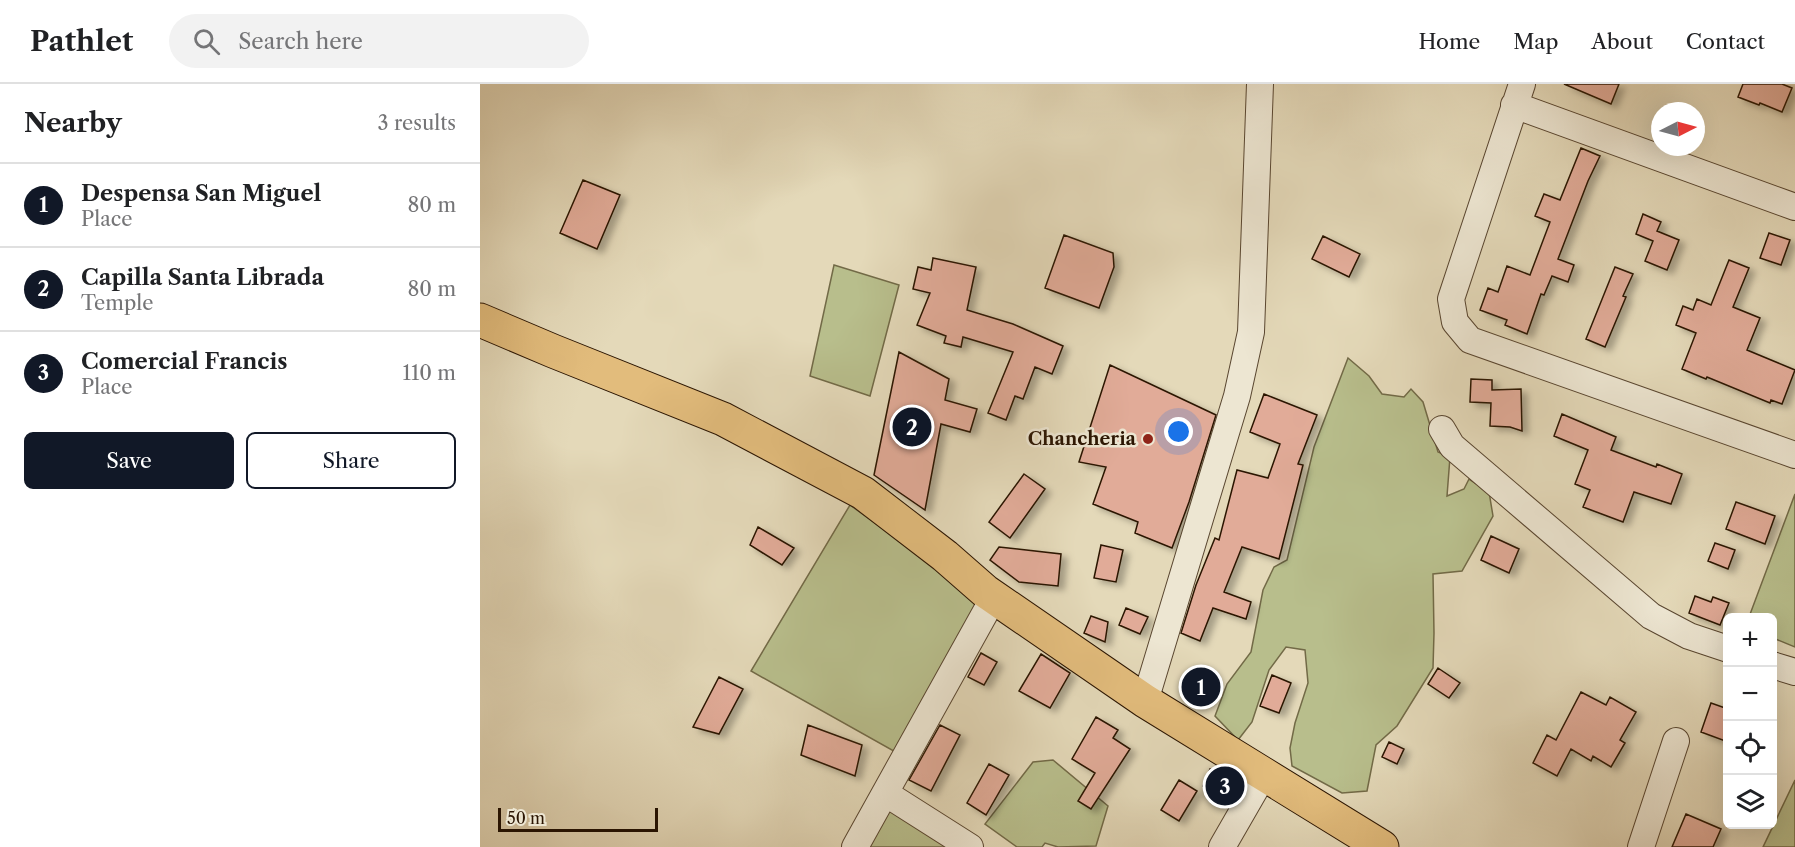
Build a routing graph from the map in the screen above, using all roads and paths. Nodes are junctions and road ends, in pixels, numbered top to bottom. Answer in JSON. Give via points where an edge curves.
{"nodes":[{"id":1,"x":1260,"y":84,"type":"edge"},
{"id":2,"x":1518,"y":95,"type":"edge"},
{"id":3,"x":1795,"y":207,"type":"edge"},
{"id":4,"x":480,"y":320,"type":"edge"},
{"id":5,"x":1442,"y":429,"type":"dead end"},
{"id":6,"x":1795,"y":455,"type":"edge"},
{"id":7,"x":994,"y":597,"type":"junction"},
{"id":8,"x":1723,"y":647,"type":"edge"},
{"id":9,"x":1777,"y":666,"type":"edge"},
{"id":10,"x":1795,"y":672,"type":"edge"},
{"id":11,"x":1145,"y":701,"type":"junction"},
{"id":12,"x":1676,"y":741,"type":"dead end"},
{"id":13,"x":1264,"y":774,"type":"junction"},
{"id":14,"x":885,"y":793,"type":"junction"},
{"id":15,"x":855,"y":847,"type":"edge"},
{"id":16,"x":970,"y":847,"type":"edge"},
{"id":17,"x":1222,"y":847,"type":"edge"},
{"id":18,"x":1382,"y":847,"type":"edge"},
{"id":19,"x":1641,"y":847,"type":"edge"}],
"edges":[{"from":1,"to":11,"type":"street","via":[[1251,332],[1237,396]]},
{"from":2,"to":3,"type":"street"},
{"from":2,"to":6,"type":"street","via":[[1451,299],[1455,322],[1470,340]]},
{"from":4,"to":7,"type":"main road","via":[[723,419],[830,474],[863,493]]},
{"from":5,"to":8,"type":"street","via":[[1452,446],[1651,616],[1689,636]]},
{"from":7,"to":11,"type":"main road"},
{"from":7,"to":14,"type":"street"},
{"from":9,"to":10,"type":"street"},
{"from":11,"to":13,"type":"main road"},
{"from":12,"to":19,"type":"street"},
{"from":13,"to":17,"type":"street"},
{"from":13,"to":18,"type":"main road"},
{"from":14,"to":15,"type":"street"},
{"from":14,"to":16,"type":"street"}]}
